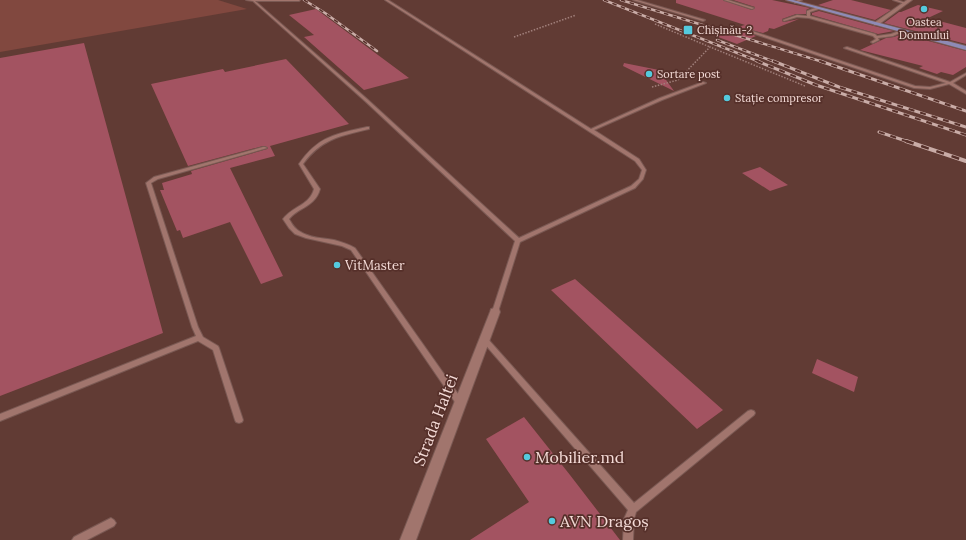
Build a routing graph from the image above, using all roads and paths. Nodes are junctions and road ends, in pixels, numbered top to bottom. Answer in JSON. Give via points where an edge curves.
{"nodes":[{"id":1,"x":247,"y":0,"type":"edge"},
{"id":2,"x":284,"y":0,"type":"edge"},
{"id":3,"x":299,"y":0,"type":"edge"},
{"id":4,"x":386,"y":0,"type":"edge"},
{"id":5,"x":634,"y":0,"type":"edge"},
{"id":6,"x":725,"y":0,"type":"edge"},
{"id":7,"x":788,"y":0,"type":"edge"},
{"id":8,"x":801,"y":0,"type":"edge"},
{"id":9,"x":894,"y":0,"type":"edge"},
{"id":10,"x":254,"y":1,"type":"edge"},
{"id":11,"x":908,"y":1,"type":"edge"},
{"id":12,"x":795,"y":2,"type":"junction"},
{"id":13,"x":752,"y":8,"type":"dead end"},
{"id":14,"x":818,"y":8,"type":"junction"},
{"id":15,"x":576,"y":15,"type":"dead end"},
{"id":16,"x":809,"y":17,"type":"junction"},
{"id":17,"x":704,"y":20,"type":"dead end"},
{"id":18,"x":784,"y":20,"type":"dead end"},
{"id":19,"x":655,"y":24,"type":"dead end"},
{"id":20,"x":876,"y":24,"type":"junction"},
{"id":21,"x":902,"y":31,"type":"junction"},
{"id":22,"x":753,"y":32,"type":"dead end"},
{"id":23,"x":514,"y":37,"type":"dead end"},
{"id":24,"x":876,"y":37,"type":"junction"},
{"id":25,"x":873,"y":42,"type":"dead end"},
{"id":26,"x":710,"y":47,"type":"junction"},
{"id":27,"x":846,"y":48,"type":"dead end"},
{"id":28,"x":966,"y":48,"type":"edge"},
{"id":29,"x":966,"y":74,"type":"edge"},
{"id":30,"x":704,"y":83,"type":"dead end"},
{"id":31,"x":950,"y":83,"type":"junction"},
{"id":32,"x":805,"y":86,"type":"dead end"},
{"id":33,"x":652,"y":87,"type":"dead end"},
{"id":34,"x":966,"y":93,"type":"edge"},
{"id":35,"x":367,"y":128,"type":"dead end"},
{"id":36,"x":591,"y":130,"type":"junction"},
{"id":37,"x":265,"y":148,"type":"dead end"},
{"id":38,"x":518,"y":241,"type":"junction"},
{"id":39,"x":495,"y":312,"type":"joint"},
{"id":40,"x":200,"y":337,"type":"junction"},
{"id":41,"x":485,"y":340,"type":"junction"},
{"id":42,"x":460,"y":403,"type":"junction"},
{"id":43,"x":751,"y":413,"type":"dead end"},
{"id":44,"x":0,"y":418,"type":"edge"},
{"id":45,"x":238,"y":420,"type":"dead end"},
{"id":46,"x":633,"y":509,"type":"junction"},
{"id":47,"x":111,"y":523,"type":"dead end"},
{"id":48,"x":77,"y":540,"type":"edge"},
{"id":49,"x":408,"y":540,"type":"edge"},
{"id":50,"x":628,"y":540,"type":"edge"}],
"edges":[{"from":1,"to":10,"type":"lane"},
{"from":2,"to":3,"type":"lane"},
{"from":2,"to":10,"type":"lane"},
{"from":4,"to":36,"type":"lane"},
{"from":5,"to":17,"type":"lane"},
{"from":6,"to":13,"type":"lane"},
{"from":7,"to":12,"type":"main road"},
{"from":8,"to":12,"type":"lane"},
{"from":9,"to":11,"type":"lane"},
{"from":10,"to":38,"type":"lane","via":[[366,100]]},
{"from":11,"to":20,"type":"street"},
{"from":12,"to":14,"type":"main road"},
{"from":14,"to":16,"type":"lane","via":[[808,12]]},
{"from":14,"to":20,"type":"main road"},
{"from":15,"to":23,"type":"path"},
{"from":16,"to":18,"type":"lane","via":[[797,16]]},
{"from":16,"to":24,"type":"lane"},
{"from":19,"to":26,"type":"path"},
{"from":20,"to":21,"type":"main road"},
{"from":21,"to":24,"type":"lane"},
{"from":21,"to":28,"type":"main road"},
{"from":22,"to":31,"type":"lane","via":[[915,87],[930,88]]},
{"from":24,"to":25,"type":"lane","via":[[878,39]]},
{"from":26,"to":32,"type":"path"},
{"from":26,"to":33,"type":"path","via":[[678,80]]},
{"from":27,"to":31,"type":"lane"},
{"from":29,"to":31,"type":"lane"},
{"from":30,"to":36,"type":"lane"},
{"from":31,"to":34,"type":"lane"},
{"from":35,"to":42,"type":"lane","via":[[322,141],[309,152],[301,164],[318,189],[311,201],[290,213],[286,219],[288,225],[303,236],[344,244],[352,249]]},
{"from":36,"to":38,"type":"lane","via":[[637,160],[644,170],[642,179],[633,187]]},
{"from":37,"to":40,"type":"lane","via":[[156,178],[148,183]]},
{"from":38,"to":39,"type":"lane"},
{"from":39,"to":41,"type":"street","name":"Strada Haltei"},
{"from":40,"to":44,"type":"lane"},
{"from":40,"to":45,"type":"lane","via":[[216,348]]},
{"from":41,"to":42,"type":"street","name":"Strada Haltei"},
{"from":41,"to":46,"type":"lane"},
{"from":42,"to":49,"type":"street","name":"Strada Haltei"},
{"from":43,"to":46,"type":"lane"},
{"from":46,"to":50,"type":"lane","via":[[629,519]]},
{"from":47,"to":48,"type":"lane"}]}
